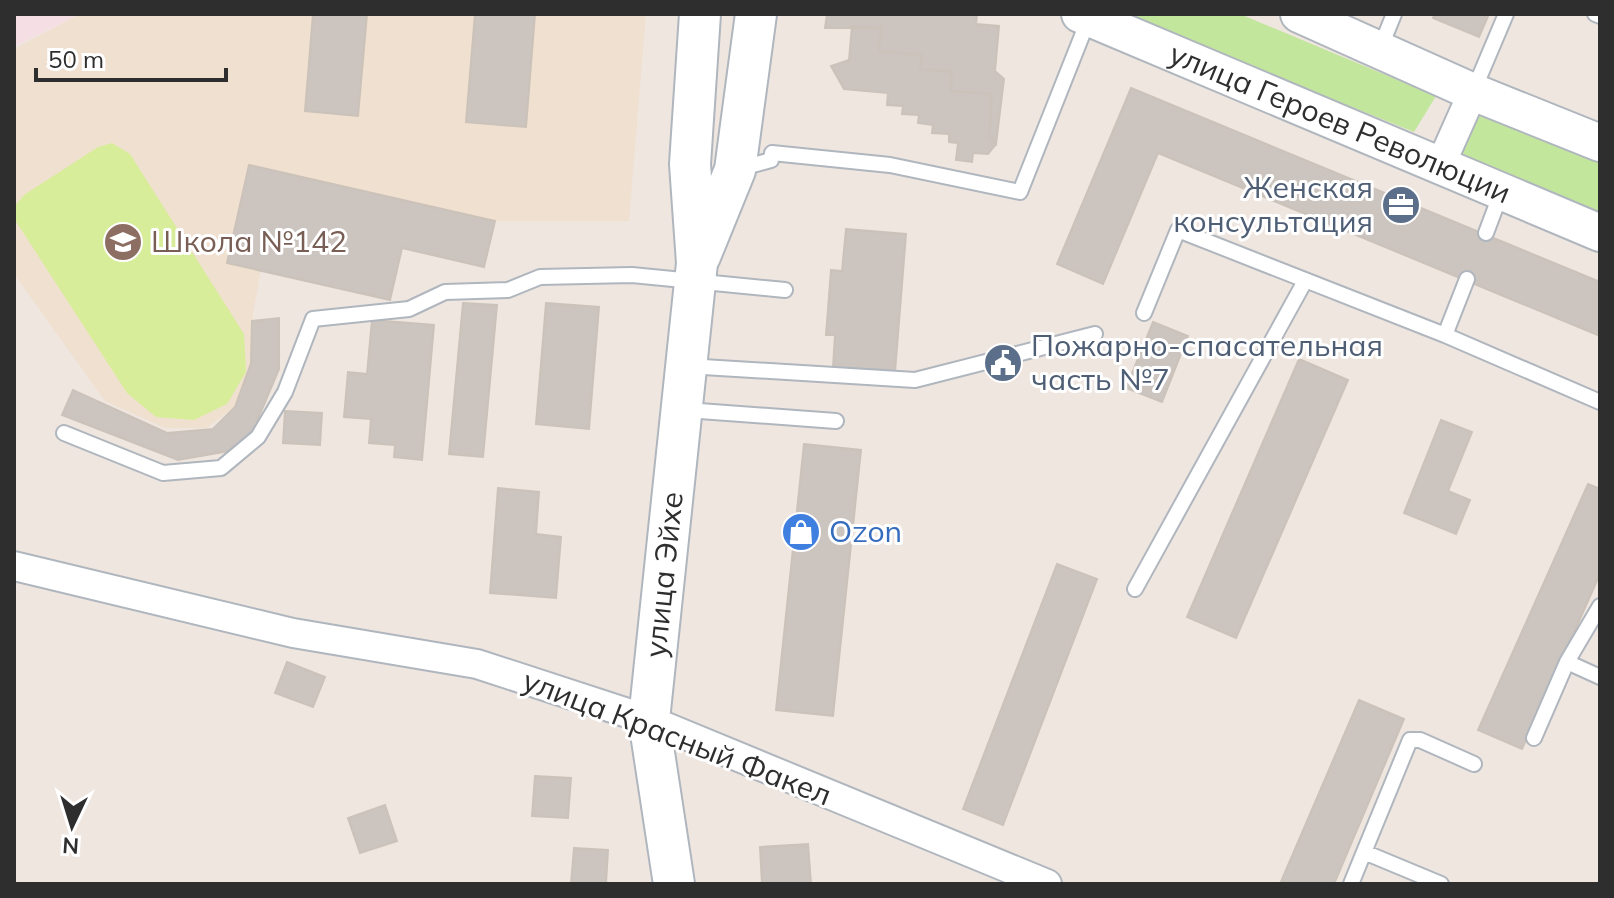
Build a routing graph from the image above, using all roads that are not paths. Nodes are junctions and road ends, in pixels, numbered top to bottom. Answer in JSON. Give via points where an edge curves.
{"nodes":[{"id":1,"x":700,"y":14,"type":"edge"},
{"id":2,"x":756,"y":14,"type":"edge"},
{"id":3,"x":1299,"y":14,"type":"edge"},
{"id":4,"x":1394,"y":14,"type":"edge"},
{"id":5,"x":1506,"y":14,"type":"edge"},
{"id":6,"x":1085,"y":16,"type":"edge"},
{"id":7,"x":1379,"y":51,"type":"junction"},
{"id":8,"x":1473,"y":92,"type":"junction"},
{"id":9,"x":1600,"y":143,"type":"edge"},
{"id":10,"x":1440,"y":166,"type":"junction"},
{"id":11,"x":735,"y":170,"type":"junction"},
{"id":12,"x":1501,"y":192,"type":"junction"},
{"id":13,"x":1486,"y":233,"type":"dead end"},
{"id":14,"x":1600,"y":233,"type":"edge"},
{"id":15,"x":696,"y":271,"type":"junction"},
{"id":16,"x":1467,"y":279,"type":"dead end"},
{"id":17,"x":1305,"y":281,"type":"junction"},
{"id":18,"x":785,"y":290,"type":"dead end"},
{"id":19,"x":1144,"y":313,"type":"dead end"},
{"id":20,"x":1095,"y":334,"type":"dead end"},
{"id":21,"x":1445,"y":335,"type":"junction"},
{"id":22,"x":686,"y":366,"type":"junction"},
{"id":23,"x":1600,"y":402,"type":"edge"},
{"id":24,"x":681,"y":410,"type":"junction"},
{"id":25,"x":836,"y":421,"type":"dead end"},
{"id":26,"x":64,"y":433,"type":"dead end"},
{"id":27,"x":14,"y":566,"type":"edge"},
{"id":28,"x":1135,"y":589,"type":"dead end"},
{"id":29,"x":1600,"y":606,"type":"edge"},
{"id":30,"x":1567,"y":662,"type":"junction"},
{"id":31,"x":1600,"y":677,"type":"edge"},
{"id":32,"x":649,"y":720,"type":"junction"},
{"id":33,"x":1534,"y":738,"type":"dead end"},
{"id":34,"x":1474,"y":764,"type":"dead end"},
{"id":35,"x":1364,"y":852,"type":"junction"},
{"id":36,"x":674,"y":884,"type":"edge"},
{"id":37,"x":1047,"y":884,"type":"edge"},
{"id":38,"x":1351,"y":884,"type":"edge"},
{"id":39,"x":1441,"y":884,"type":"edge"}],
"edges":[{"from":1,"to":15,"type":"main road","name":"улица Эйхе","via":[[690,164]]},
{"from":2,"to":11,"type":"main road","name":"улица Эйхе"},
{"from":3,"to":7,"type":"street"},
{"from":4,"to":7,"type":"lane"},
{"from":5,"to":8,"type":"lane"},
{"from":6,"to":10,"type":"street","name":"улица Героев Революции"},
{"from":6,"to":11,"type":"lane","via":[[1020,192],[890,165],[772,153],[771,160]]},
{"from":7,"to":8,"type":"street"},
{"from":8,"to":9,"type":"street"},
{"from":8,"to":10,"type":"street"},
{"from":10,"to":12,"type":"street","name":"улица Героев Революции"},
{"from":11,"to":15,"type":"main road","name":"улица Эйхе"},
{"from":12,"to":13,"type":"lane"},
{"from":12,"to":14,"type":"street","name":"улица Героев Революции"},
{"from":15,"to":18,"type":"lane"},
{"from":15,"to":22,"type":"main road","name":"улица Эйхе"},
{"from":15,"to":26,"type":"lane","via":[[540,277],[508,290],[445,292],[409,309],[313,319],[285,392],[258,437],[221,468],[163,473]]},
{"from":16,"to":21,"type":"lane"},
{"from":17,"to":19,"type":"lane","via":[[1178,230]]},
{"from":17,"to":21,"type":"lane"},
{"from":17,"to":28,"type":"lane"},
{"from":20,"to":22,"type":"lane","via":[[915,380]]},
{"from":21,"to":23,"type":"lane"},
{"from":22,"to":24,"type":"main road","name":"улица Эйхе"},
{"from":24,"to":25,"type":"lane"},
{"from":24,"to":32,"type":"main road","name":"улица Эйхе"},
{"from":27,"to":32,"type":"street","name":"улица Красный Факел","via":[[293,633],[477,664]]},
{"from":29,"to":30,"type":"lane"},
{"from":30,"to":31,"type":"lane"},
{"from":30,"to":33,"type":"lane"},
{"from":32,"to":36,"type":"main road","name":"улица Эйхе"},
{"from":32,"to":37,"type":"street","name":"улица Красный Факел"},
{"from":34,"to":35,"type":"lane","via":[[1410,740]]},
{"from":35,"to":38,"type":"lane"},
{"from":35,"to":39,"type":"lane"}]}
